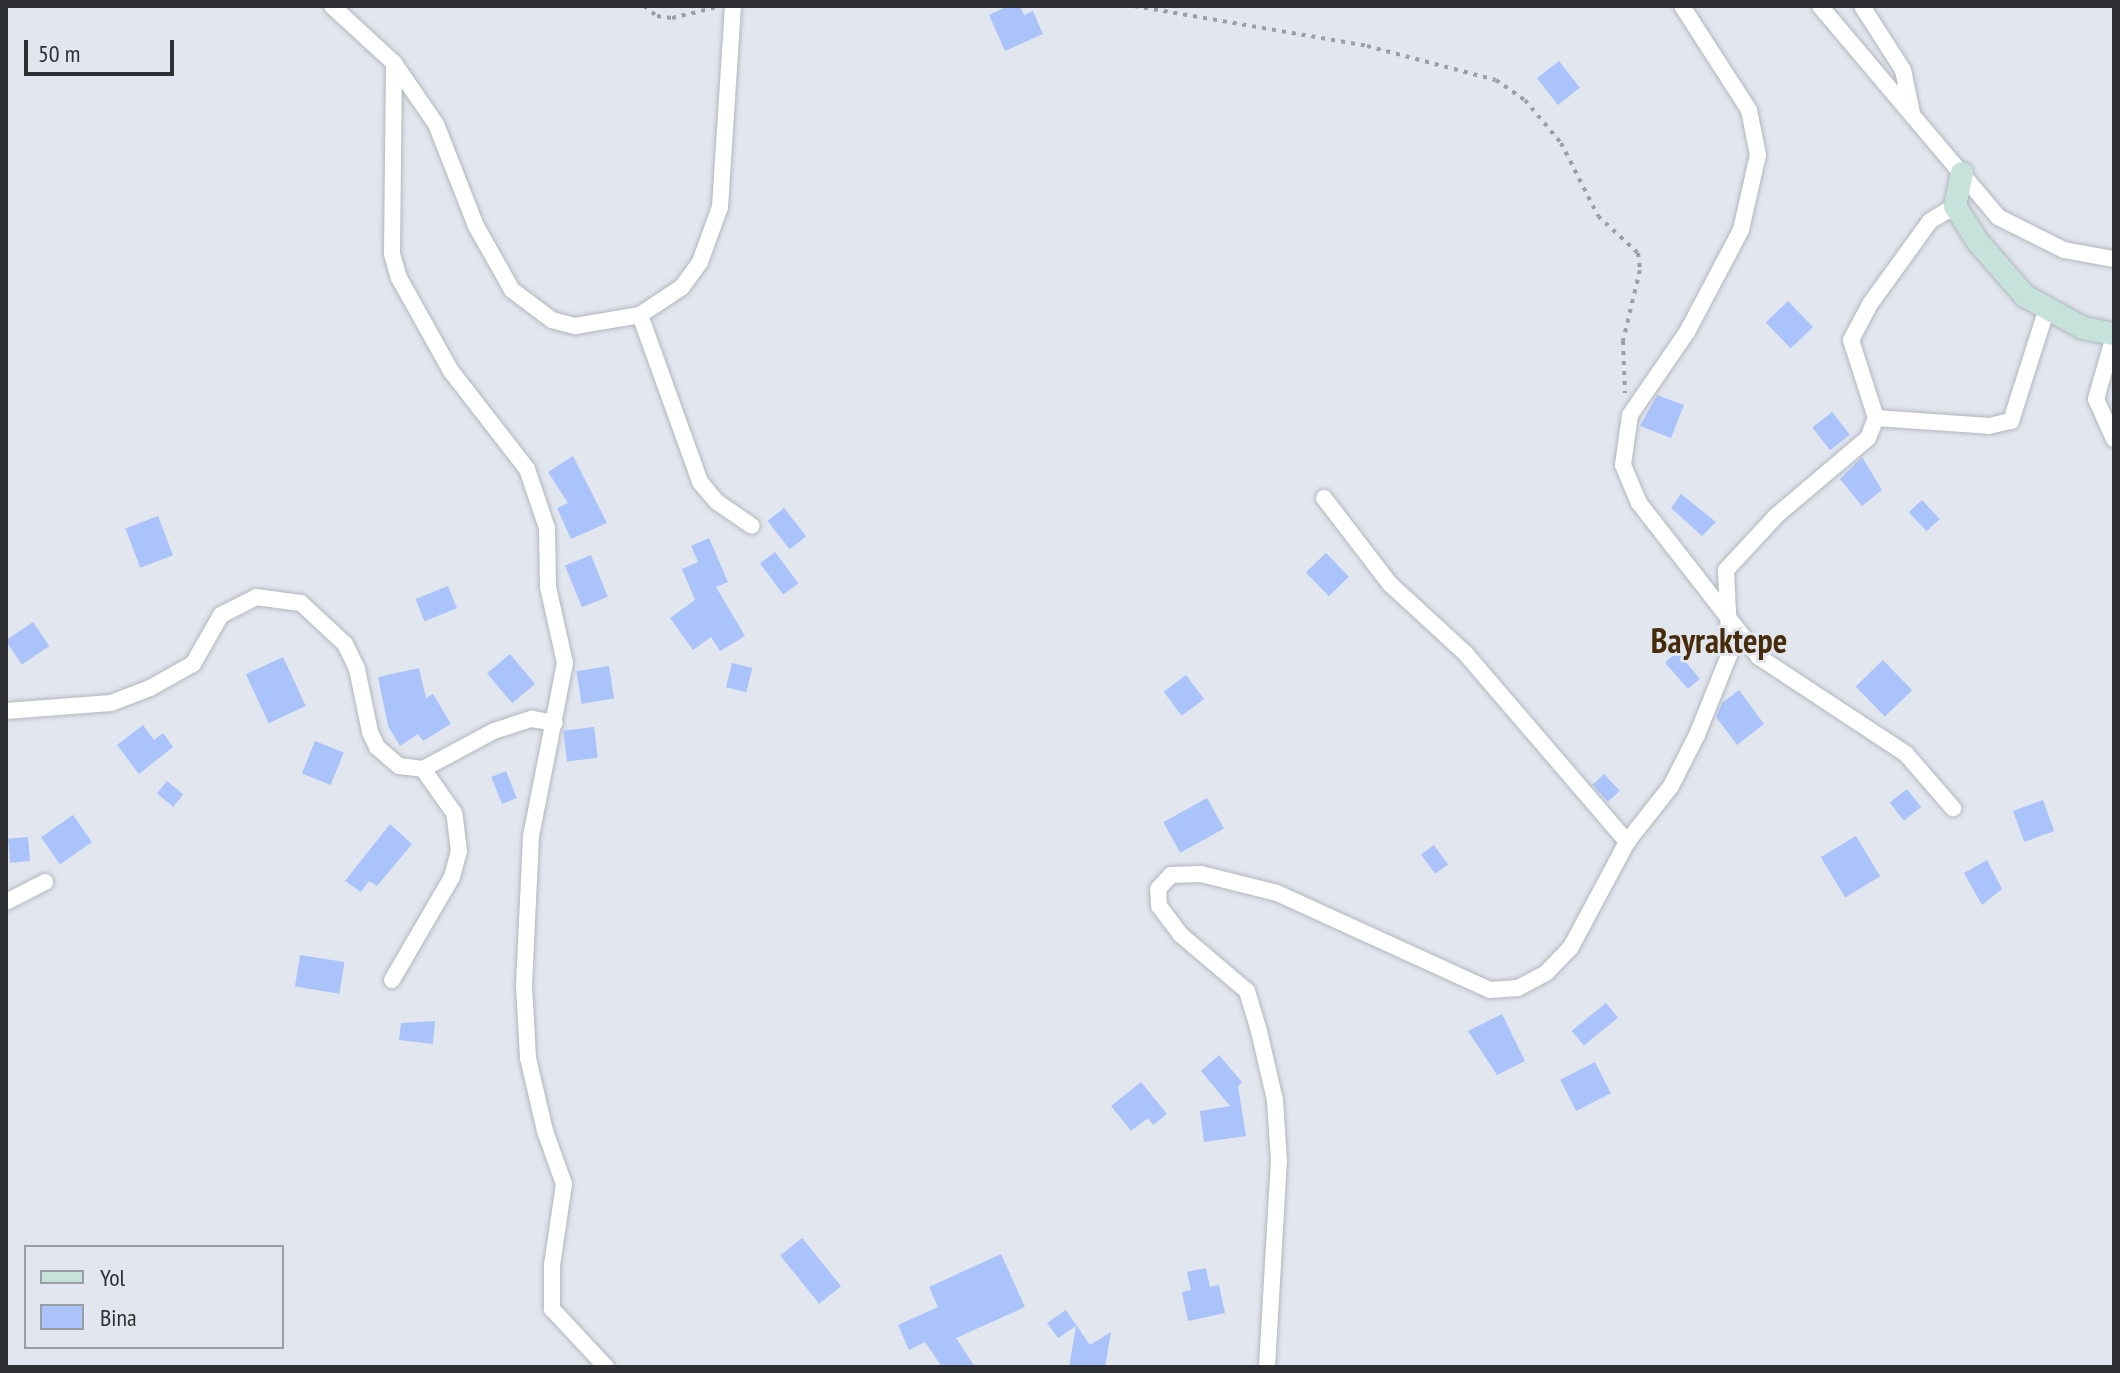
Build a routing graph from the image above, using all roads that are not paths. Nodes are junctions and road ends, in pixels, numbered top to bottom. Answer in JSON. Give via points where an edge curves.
{"nodes":[{"id":1,"x":332,"y":6,"type":"edge"},
{"id":2,"x":733,"y":6,"type":"edge"},
{"id":3,"x":1682,"y":6,"type":"edge"},
{"id":4,"x":1820,"y":6,"type":"edge"},
{"id":5,"x":1862,"y":6,"type":"edge"},
{"id":6,"x":394,"y":63,"type":"junction"},
{"id":7,"x":1913,"y":114,"type":"junction"},
{"id":8,"x":1962,"y":173,"type":"junction"},
{"id":9,"x":1955,"y":206,"type":"junction"},
{"id":10,"x":2114,"y":259,"type":"edge"},
{"id":11,"x":2047,"y":308,"type":"junction"},
{"id":12,"x":640,"y":315,"type":"junction"},
{"id":13,"x":2114,"y":335,"type":"edge"},
{"id":14,"x":1876,"y":418,"type":"junction"},
{"id":15,"x":2114,"y":439,"type":"edge"},
{"id":16,"x":1324,"y":498,"type":"dead end"},
{"id":17,"x":752,"y":526,"type":"dead end"},
{"id":18,"x":1732,"y":627,"type":"junction"},
{"id":19,"x":6,"y":711,"type":"edge"},
{"id":20,"x":555,"y":723,"type":"junction"},
{"id":21,"x":423,"y":769,"type":"junction"},
{"id":22,"x":1953,"y":808,"type":"dead end"},
{"id":23,"x":1627,"y":842,"type":"junction"},
{"id":24,"x":45,"y":882,"type":"dead end"},
{"id":25,"x":6,"y":902,"type":"edge"},
{"id":26,"x":392,"y":980,"type":"dead end"},
{"id":27,"x":606,"y":1367,"type":"edge"},
{"id":28,"x":1267,"y":1367,"type":"edge"}],
"edges":[{"from":1,"to":6,"type":"street"},
{"from":2,"to":12,"type":"street","via":[[725,169],[711,239],[682,287]]},
{"from":3,"to":18,"type":"street","via":[[1749,110],[1758,155],[1741,230],[1722,273],[1630,415],[1623,465],[1639,503]]},
{"from":4,"to":7,"type":"street"},
{"from":5,"to":7,"type":"street","via":[[1903,70]]},
{"from":6,"to":12,"type":"street","via":[[436,124],[476,226],[512,290],[552,320],[575,326]]},
{"from":6,"to":20,"type":"street","via":[[392,254],[427,332],[511,444],[541,504],[548,587],[565,663]]},
{"from":7,"to":8,"type":"street"},
{"from":8,"to":9,"type":"street"},
{"from":8,"to":10,"type":"street","via":[[1998,217],[2064,250]]},
{"from":9,"to":11,"type":"street","via":[[2025,296]]},
{"from":9,"to":14,"type":"street","via":[[1930,221],[1870,304],[1851,340]]},
{"from":11,"to":13,"type":"street","via":[[2083,328]]},
{"from":11,"to":14,"type":"street","via":[[2011,421],[1989,426]]},
{"from":12,"to":17,"type":"street","via":[[700,482],[717,502]]},
{"from":13,"to":15,"type":"street","via":[[2096,399]]},
{"from":14,"to":18,"type":"street","via":[[1868,438],[1777,515],[1726,570]]},
{"from":16,"to":23,"type":"street","via":[[1390,584],[1466,654]]},
{"from":18,"to":22,"type":"street","via":[[1759,657],[1906,754]]},
{"from":18,"to":23,"type":"street","via":[[1730,653],[1697,735],[1671,786]]},
{"from":19,"to":21,"type":"street","via":[[111,703],[150,688],[193,664],[232,606],[256,597],[286,599],[313,612],[345,644],[377,747],[399,766]]},
{"from":20,"to":21,"type":"street","via":[[532,719],[494,731]]},
{"from":20,"to":27,"type":"street","via":[[529,865],[524,986],[528,1058],[564,1184],[552,1265],[552,1309]]},
{"from":21,"to":26,"type":"street","via":[[454,813],[459,851],[452,877]]},
{"from":23,"to":28,"type":"street","via":[[1571,947],[1546,973],[1518,988],[1490,990],[1384,944],[1343,920],[1235,881],[1171,875],[1158,889],[1159,906],[1181,935],[1247,991],[1275,1100],[1279,1161]]},
{"from":24,"to":25,"type":"street"}]}
